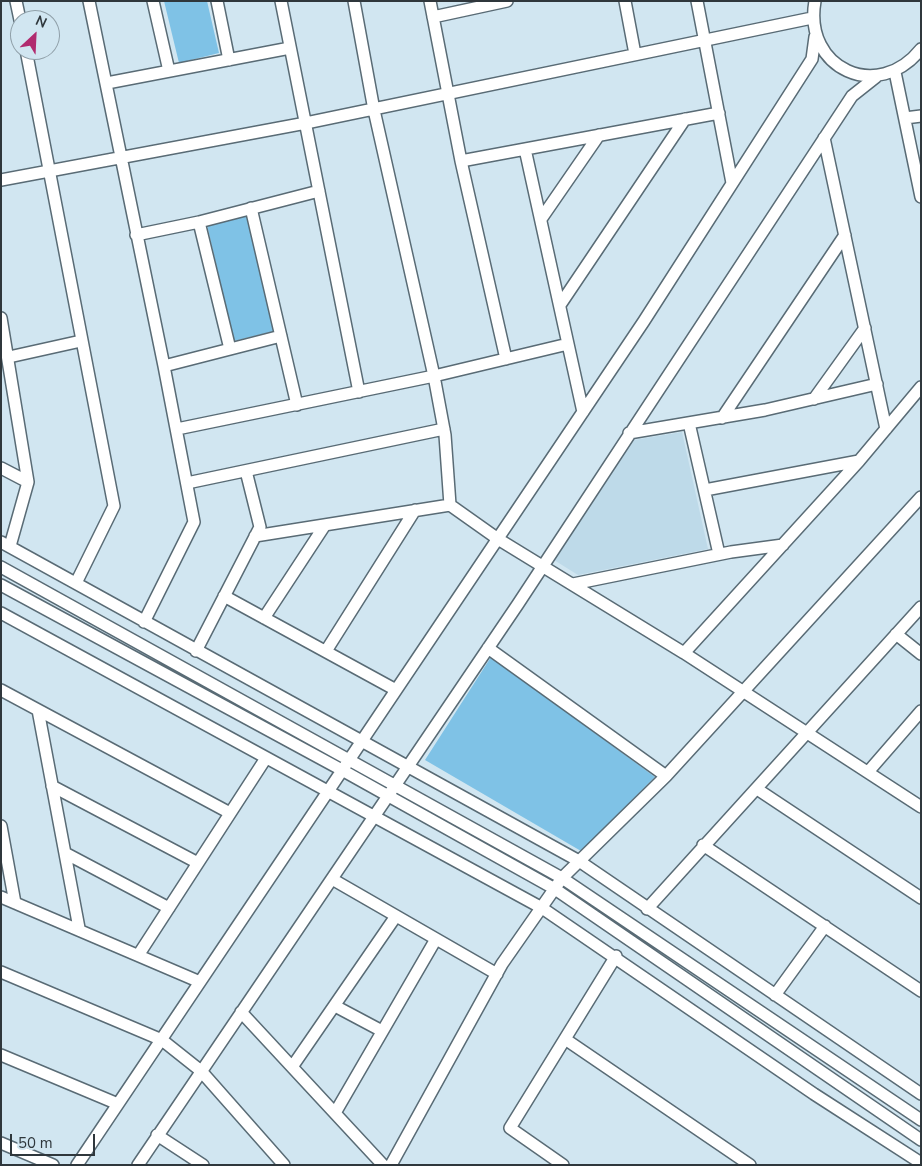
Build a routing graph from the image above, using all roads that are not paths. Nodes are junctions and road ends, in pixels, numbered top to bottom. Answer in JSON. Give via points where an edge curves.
{"nodes":[{"id":1,"x":89,"y":1,"type":"edge"},
{"id":2,"x":153,"y":1,"type":"edge"},
{"id":3,"x":217,"y":1,"type":"edge"},
{"id":4,"x":281,"y":1,"type":"edge"},
{"id":5,"x":354,"y":1,"type":"edge"},
{"id":6,"x":430,"y":1,"type":"edge"},
{"id":7,"x":625,"y":1,"type":"edge"},
{"id":8,"x":697,"y":1,"type":"edge"},
{"id":9,"x":815,"y":1,"type":"edge"},
{"id":10,"x":503,"y":2,"type":"edge"},
{"id":11,"x":433,"y":17,"type":"junction"},
{"id":12,"x":812,"y":18,"type":"junction"},
{"id":13,"x":816,"y":37,"type":"junction"},
{"id":14,"x":706,"y":41,"type":"junction"},
{"id":15,"x":290,"y":48,"type":"junction"},
{"id":16,"x":921,"y":49,"type":"edge"},
{"id":17,"x":635,"y":54,"type":"junction"},
{"id":18,"x":28,"y":60,"type":"edge"},
{"id":19,"x":229,"y":60,"type":"junction"},
{"id":20,"x":169,"y":71,"type":"junction"},
{"id":21,"x":895,"y":72,"type":"junction"},
{"id":22,"x":876,"y":77,"type":"junction"},
{"id":23,"x":107,"y":83,"type":"junction"},
{"id":24,"x":448,"y":93,"type":"junction"},
{"id":25,"x":374,"y":110,"type":"junction"},
{"id":26,"x":719,"y":113,"type":"junction"},
{"id":27,"x":921,"y":116,"type":"edge"},
{"id":28,"x":905,"y":118,"type":"junction"},
{"id":29,"x":685,"y":119,"type":"junction"},
{"id":30,"x":306,"y":124,"type":"junction"},
{"id":31,"x":599,"y":135,"type":"junction"},
{"id":32,"x":824,"y":138,"type":"junction"},
{"id":33,"x":525,"y":149,"type":"junction"},
{"id":34,"x":121,"y":159,"type":"junction"},
{"id":35,"x":461,"y":161,"type":"junction"},
{"id":36,"x":51,"y":170,"type":"junction"},
{"id":37,"x":1,"y":180,"type":"edge"},
{"id":38,"x":732,"y":183,"type":"junction"},
{"id":39,"x":319,"y":191,"type":"junction"},
{"id":40,"x":921,"y":197,"type":"edge"},
{"id":41,"x":251,"y":208,"type":"junction"},
{"id":42,"x":541,"y":219,"type":"junction"},
{"id":43,"x":199,"y":222,"type":"junction"},
{"id":44,"x":136,"y":235,"type":"junction"},
{"id":45,"x":845,"y":235,"type":"junction"},
{"id":46,"x":560,"y":305,"type":"junction"},
{"id":47,"x":1,"y":318,"type":"edge"},
{"id":48,"x":865,"y":328,"type":"junction"},
{"id":49,"x":281,"y":336,"type":"junction"},
{"id":50,"x":81,"y":340,"type":"junction"},
{"id":51,"x":568,"y":344,"type":"junction"},
{"id":52,"x":230,"y":349,"type":"junction"},
{"id":53,"x":9,"y":357,"type":"junction"},
{"id":54,"x":506,"y":359,"type":"junction"},
{"id":55,"x":164,"y":366,"type":"junction"},
{"id":56,"x":7,"y":376,"type":"edge"},
{"id":57,"x":434,"y":376,"type":"junction"},
{"id":58,"x":877,"y":384,"type":"junction"},
{"id":59,"x":921,"y":387,"type":"edge"},
{"id":60,"x":359,"y":392,"type":"junction"},
{"id":61,"x":814,"y":399,"type":"junction"},
{"id":62,"x":297,"y":404,"type":"junction"},
{"id":63,"x":583,"y":412,"type":"junction"},
{"id":64,"x":722,"y":418,"type":"junction"},
{"id":65,"x":689,"y":423,"type":"junction"},
{"id":66,"x":177,"y":429,"type":"junction"},
{"id":67,"x":444,"y":429,"type":"junction"},
{"id":68,"x":886,"y":429,"type":"junction"},
{"id":69,"x":629,"y":433,"type":"junction"},
{"id":70,"x":859,"y":461,"type":"junction"},
{"id":71,"x":1,"y":468,"type":"edge"},
{"id":72,"x":246,"y":471,"type":"junction"},
{"id":73,"x":28,"y":482,"type":"junction"},
{"id":74,"x":187,"y":483,"type":"junction"},
{"id":75,"x":704,"y":490,"type":"junction"},
{"id":76,"x":921,"y":497,"type":"edge"},
{"id":77,"x":450,"y":505,"type":"junction"},
{"id":78,"x":415,"y":510,"type":"junction"},
{"id":79,"x":325,"y":525,"type":"junction"},
{"id":80,"x":255,"y":536,"type":"junction"},
{"id":81,"x":498,"y":539,"type":"junction"},
{"id":82,"x":6,"y":544,"type":"edge"},
{"id":83,"x":783,"y":545,"type":"junction"},
{"id":84,"x":719,"y":554,"type":"junction"},
{"id":85,"x":543,"y":566,"type":"junction"},
{"id":86,"x":1,"y":567,"type":"edge"},
{"id":87,"x":76,"y":583,"type":"junction"},
{"id":88,"x":573,"y":584,"type":"junction"},
{"id":89,"x":1,"y":585,"type":"edge"},
{"id":90,"x":224,"y":596,"type":"junction"},
{"id":91,"x":921,"y":607,"type":"edge"},
{"id":92,"x":1,"y":613,"type":"edge"},
{"id":93,"x":264,"y":618,"type":"junction"},
{"id":94,"x":144,"y":622,"type":"junction"},
{"id":95,"x":896,"y":634,"type":"junction"},
{"id":96,"x":488,"y":648,"type":"junction"},
{"id":97,"x":196,"y":651,"type":"junction"},
{"id":98,"x":326,"y":651,"type":"junction"},
{"id":99,"x":684,"y":653,"type":"junction"},
{"id":100,"x":921,"y":654,"type":"edge"},
{"id":101,"x":1,"y":690,"type":"edge"},
{"id":102,"x":396,"y":690,"type":"junction"},
{"id":103,"x":744,"y":692,"type":"junction"},
{"id":104,"x":38,"y":710,"type":"junction"},
{"id":105,"x":921,"y":711,"type":"edge"},
{"id":106,"x":808,"y":732,"type":"junction"},
{"id":107,"x":361,"y":741,"type":"junction"},
{"id":108,"x":266,"y":758,"type":"junction"},
{"id":109,"x":349,"y":759,"type":"junction"},
{"id":110,"x":408,"y":767,"type":"junction"},
{"id":111,"x":342,"y":770,"type":"junction"},
{"id":112,"x":868,"y":772,"type":"junction"},
{"id":113,"x":666,"y":776,"type":"junction"},
{"id":114,"x":395,"y":785,"type":"junction"},
{"id":115,"x":52,"y":786,"type":"junction"},
{"id":116,"x":757,"y":789,"type":"junction"},
{"id":117,"x":328,"y":791,"type":"junction"},
{"id":118,"x":388,"y":797,"type":"junction"},
{"id":119,"x":921,"y":807,"type":"edge"},
{"id":120,"x":230,"y":813,"type":"junction"},
{"id":121,"x":376,"y":816,"type":"junction"},
{"id":122,"x":1,"y":826,"type":"edge"},
{"id":123,"x":704,"y":845,"type":"junction"},
{"id":124,"x":65,"y":853,"type":"junction"},
{"id":125,"x":579,"y":861,"type":"junction"},
{"id":126,"x":198,"y":863,"type":"junction"},
{"id":127,"x":562,"y":878,"type":"junction"},
{"id":128,"x":332,"y":879,"type":"junction"},
{"id":129,"x":555,"y":889,"type":"junction"},
{"id":130,"x":1,"y":897,"type":"edge"},
{"id":131,"x":921,"y":898,"type":"edge"},
{"id":132,"x":16,"y":903,"type":"junction"},
{"id":133,"x":169,"y":908,"type":"junction"},
{"id":134,"x":542,"y":908,"type":"junction"},
{"id":135,"x":647,"y":910,"type":"junction"},
{"id":136,"x":396,"y":916,"type":"junction"},
{"id":137,"x":825,"y":926,"type":"junction"},
{"id":138,"x":79,"y":928,"type":"junction"},
{"id":139,"x":436,"y":939,"type":"junction"},
{"id":140,"x":139,"y":954,"type":"junction"},
{"id":141,"x":616,"y":956,"type":"junction"},
{"id":142,"x":1,"y":972,"type":"edge"},
{"id":143,"x":497,"y":974,"type":"junction"},
{"id":144,"x":200,"y":982,"type":"junction"},
{"id":145,"x":921,"y":991,"type":"edge"},
{"id":146,"x":775,"y":995,"type":"junction"},
{"id":147,"x":335,"y":1006,"type":"junction"},
{"id":148,"x":241,"y":1012,"type":"junction"},
{"id":149,"x":382,"y":1032,"type":"junction"},
{"id":150,"x":565,"y":1039,"type":"junction"},
{"id":151,"x":162,"y":1040,"type":"junction"},
{"id":152,"x":1,"y":1055,"type":"edge"},
{"id":153,"x":292,"y":1068,"type":"junction"},
{"id":154,"x":201,"y":1071,"type":"junction"},
{"id":155,"x":921,"y":1094,"type":"edge"},
{"id":156,"x":118,"y":1104,"type":"junction"},
{"id":157,"x":335,"y":1113,"type":"junction"},
{"id":158,"x":921,"y":1120,"type":"edge"},
{"id":159,"x":157,"y":1135,"type":"junction"},
{"id":160,"x":921,"y":1140,"type":"edge"},
{"id":161,"x":1,"y":1143,"type":"edge"},
{"id":162,"x":921,"y":1163,"type":"edge"},
{"id":163,"x":53,"y":1165,"type":"edge"},
{"id":164,"x":77,"y":1165,"type":"edge"},
{"id":165,"x":138,"y":1165,"type":"edge"},
{"id":166,"x":203,"y":1165,"type":"edge"},
{"id":167,"x":284,"y":1165,"type":"edge"},
{"id":168,"x":383,"y":1165,"type":"edge"},
{"id":169,"x":392,"y":1165,"type":"edge"},
{"id":170,"x":563,"y":1165,"type":"edge"},
{"id":171,"x":750,"y":1165,"type":"edge"}],
"edges":[{"from":1,"to":23,"type":"street"},
{"from":2,"to":20,"type":"street"},
{"from":3,"to":19,"type":"street"},
{"from":4,"to":15,"type":"street"},
{"from":5,"to":25,"type":"street"},
{"from":6,"to":11,"type":"street"},
{"from":7,"to":17,"type":"street"},
{"from":8,"to":14,"type":"street"},
{"from":9,"to":12,"type":"street"},
{"from":10,"to":11,"type":"street"},
{"from":11,"to":24,"type":"street"},
{"from":12,"to":13,"type":"street"},
{"from":12,"to":14,"type":"street"},
{"from":13,"to":22,"type":"street","via":[[825,54],[839,67],[857,75]]},
{"from":13,"to":38,"type":"street","via":[[812,59]]},
{"from":14,"to":17,"type":"street"},
{"from":14,"to":26,"type":"street"},
{"from":15,"to":19,"type":"street"},
{"from":15,"to":30,"type":"street"},
{"from":16,"to":21,"type":"street","via":[[911,62]]},
{"from":17,"to":24,"type":"street"},
{"from":18,"to":36,"type":"street"},
{"from":19,"to":20,"type":"street"},
{"from":20,"to":23,"type":"street"},
{"from":21,"to":22,"type":"street"},
{"from":21,"to":28,"type":"street"},
{"from":22,"to":32,"type":"street","via":[[852,96]]},
{"from":23,"to":34,"type":"street"},
{"from":24,"to":25,"type":"street"},
{"from":24,"to":35,"type":"street"},
{"from":25,"to":30,"type":"street"},
{"from":25,"to":57,"type":"street"},
{"from":26,"to":29,"type":"street"},
{"from":26,"to":38,"type":"street"},
{"from":27,"to":28,"type":"street"},
{"from":28,"to":40,"type":"street"},
{"from":29,"to":31,"type":"street"},
{"from":29,"to":46,"type":"street"},
{"from":30,"to":34,"type":"street"},
{"from":30,"to":39,"type":"street"},
{"from":31,"to":33,"type":"street"},
{"from":31,"to":42,"type":"street"},
{"from":32,"to":45,"type":"street"},
{"from":32,"to":69,"type":"street"},
{"from":33,"to":35,"type":"street"},
{"from":33,"to":42,"type":"street"},
{"from":34,"to":36,"type":"street"},
{"from":34,"to":44,"type":"street"},
{"from":35,"to":54,"type":"street"},
{"from":36,"to":37,"type":"street"},
{"from":36,"to":50,"type":"street"},
{"from":38,"to":63,"type":"street"},
{"from":39,"to":41,"type":"street"},
{"from":39,"to":60,"type":"street"},
{"from":41,"to":43,"type":"street"},
{"from":41,"to":49,"type":"street"},
{"from":42,"to":46,"type":"street"},
{"from":43,"to":44,"type":"street"},
{"from":43,"to":52,"type":"street"},
{"from":44,"to":55,"type":"street"},
{"from":45,"to":48,"type":"street"},
{"from":45,"to":64,"type":"street"},
{"from":46,"to":51,"type":"street"},
{"from":47,"to":53,"type":"street"},
{"from":48,"to":58,"type":"street"},
{"from":48,"to":61,"type":"street"},
{"from":49,"to":52,"type":"street"},
{"from":49,"to":62,"type":"street"},
{"from":50,"to":53,"type":"street"},
{"from":50,"to":87,"type":"street","via":[[114,506]]},
{"from":51,"to":54,"type":"street"},
{"from":51,"to":63,"type":"street"},
{"from":52,"to":55,"type":"street"},
{"from":53,"to":56,"type":"street"},
{"from":54,"to":57,"type":"street"},
{"from":55,"to":66,"type":"street"},
{"from":56,"to":73,"type":"street"},
{"from":57,"to":60,"type":"street"},
{"from":57,"to":67,"type":"street"},
{"from":58,"to":61,"type":"street"},
{"from":58,"to":68,"type":"street"},
{"from":59,"to":68,"type":"street"},
{"from":60,"to":62,"type":"street"},
{"from":61,"to":64,"type":"street"},
{"from":62,"to":66,"type":"street"},
{"from":63,"to":81,"type":"street"},
{"from":64,"to":65,"type":"street"},
{"from":65,"to":69,"type":"street"},
{"from":65,"to":75,"type":"street"},
{"from":66,"to":74,"type":"street"},
{"from":67,"to":72,"type":"street"},
{"from":67,"to":77,"type":"street"},
{"from":68,"to":70,"type":"street"},
{"from":69,"to":85,"type":"street"},
{"from":70,"to":75,"type":"street"},
{"from":70,"to":83,"type":"street"},
{"from":71,"to":73,"type":"street"},
{"from":72,"to":74,"type":"street"},
{"from":72,"to":80,"type":"street","via":[[260,527]]},
{"from":73,"to":82,"type":"street"},
{"from":74,"to":94,"type":"street","via":[[194,522]]},
{"from":75,"to":84,"type":"street"},
{"from":76,"to":103,"type":"street"},
{"from":77,"to":78,"type":"street"},
{"from":77,"to":81,"type":"street"},
{"from":78,"to":79,"type":"street"},
{"from":78,"to":98,"type":"street"},
{"from":79,"to":80,"type":"street"},
{"from":79,"to":93,"type":"street"},
{"from":80,"to":90,"type":"street"},
{"from":81,"to":85,"type":"street"},
{"from":81,"to":102,"type":"street"},
{"from":82,"to":87,"type":"street"},
{"from":83,"to":84,"type":"street"},
{"from":83,"to":99,"type":"street"},
{"from":84,"to":88,"type":"street"},
{"from":85,"to":88,"type":"street"},
{"from":85,"to":96,"type":"street"},
{"from":86,"to":109,"type":"street"},
{"from":87,"to":94,"type":"street"},
{"from":88,"to":99,"type":"street"},
{"from":89,"to":111,"type":"street"},
{"from":90,"to":93,"type":"street"},
{"from":90,"to":97,"type":"street"},
{"from":91,"to":95,"type":"street"},
{"from":92,"to":108,"type":"street"},
{"from":93,"to":98,"type":"street"},
{"from":94,"to":97,"type":"street"},
{"from":95,"to":100,"type":"street"},
{"from":95,"to":106,"type":"street"},
{"from":96,"to":110,"type":"street"},
{"from":96,"to":113,"type":"street"},
{"from":97,"to":107,"type":"street"},
{"from":98,"to":102,"type":"street"},
{"from":99,"to":103,"type":"street"},
{"from":101,"to":104,"type":"street"},
{"from":102,"to":107,"type":"street"},
{"from":103,"to":106,"type":"street"},
{"from":103,"to":113,"type":"street"},
{"from":104,"to":115,"type":"street"},
{"from":104,"to":120,"type":"street"},
{"from":105,"to":112,"type":"street"},
{"from":106,"to":112,"type":"street"},
{"from":106,"to":116,"type":"street"},
{"from":107,"to":109,"type":"street"},
{"from":107,"to":110,"type":"street"},
{"from":108,"to":117,"type":"street"},
{"from":108,"to":120,"type":"street"},
{"from":109,"to":111,"type":"street"},
{"from":109,"to":114,"type":"street"},
{"from":110,"to":114,"type":"street"},
{"from":110,"to":125,"type":"street"},
{"from":111,"to":117,"type":"street"},
{"from":111,"to":118,"type":"street"},
{"from":112,"to":119,"type":"street"},
{"from":113,"to":125,"type":"street"},
{"from":114,"to":118,"type":"street"},
{"from":114,"to":127,"type":"street"},
{"from":115,"to":124,"type":"street"},
{"from":115,"to":126,"type":"street"},
{"from":116,"to":123,"type":"street"},
{"from":116,"to":131,"type":"street"},
{"from":117,"to":121,"type":"street"},
{"from":117,"to":144,"type":"street"},
{"from":118,"to":121,"type":"street"},
{"from":118,"to":129,"type":"street"},
{"from":120,"to":126,"type":"street"},
{"from":121,"to":128,"type":"street"},
{"from":121,"to":134,"type":"street"},
{"from":122,"to":132,"type":"street"},
{"from":123,"to":135,"type":"street"},
{"from":123,"to":137,"type":"street"},
{"from":124,"to":133,"type":"street"},
{"from":124,"to":138,"type":"street"},
{"from":125,"to":127,"type":"street"},
{"from":125,"to":135,"type":"street"},
{"from":126,"to":133,"type":"street"},
{"from":127,"to":129,"type":"street"},
{"from":127,"to":158,"type":"street"},
{"from":128,"to":136,"type":"street"},
{"from":128,"to":148,"type":"street"},
{"from":129,"to":134,"type":"street"},
{"from":129,"to":160,"type":"street"},
{"from":130,"to":132,"type":"street"},
{"from":132,"to":138,"type":"street"},
{"from":133,"to":140,"type":"street"},
{"from":134,"to":141,"type":"street"},
{"from":134,"to":143,"type":"street"},
{"from":135,"to":146,"type":"street"},
{"from":136,"to":139,"type":"street"},
{"from":136,"to":147,"type":"street"},
{"from":137,"to":145,"type":"street"},
{"from":137,"to":146,"type":"street"},
{"from":138,"to":140,"type":"street"},
{"from":139,"to":143,"type":"street"},
{"from":139,"to":149,"type":"street"},
{"from":140,"to":144,"type":"street"},
{"from":141,"to":150,"type":"street"},
{"from":141,"to":162,"type":"street","via":[[814,1094]]},
{"from":142,"to":151,"type":"street"},
{"from":143,"to":169,"type":"street"},
{"from":144,"to":151,"type":"street"},
{"from":146,"to":155,"type":"street"},
{"from":147,"to":149,"type":"street"},
{"from":147,"to":153,"type":"street"},
{"from":148,"to":153,"type":"street"},
{"from":148,"to":154,"type":"street"},
{"from":149,"to":157,"type":"street"},
{"from":150,"to":170,"type":"street","via":[[510,1128]]},
{"from":150,"to":171,"type":"street"},
{"from":151,"to":154,"type":"street"},
{"from":151,"to":156,"type":"street"},
{"from":152,"to":156,"type":"street"},
{"from":153,"to":157,"type":"street"},
{"from":154,"to":159,"type":"street"},
{"from":154,"to":167,"type":"street"},
{"from":156,"to":164,"type":"street"},
{"from":157,"to":168,"type":"street"},
{"from":159,"to":165,"type":"street"},
{"from":159,"to":166,"type":"street"},
{"from":161,"to":163,"type":"street"}]}
